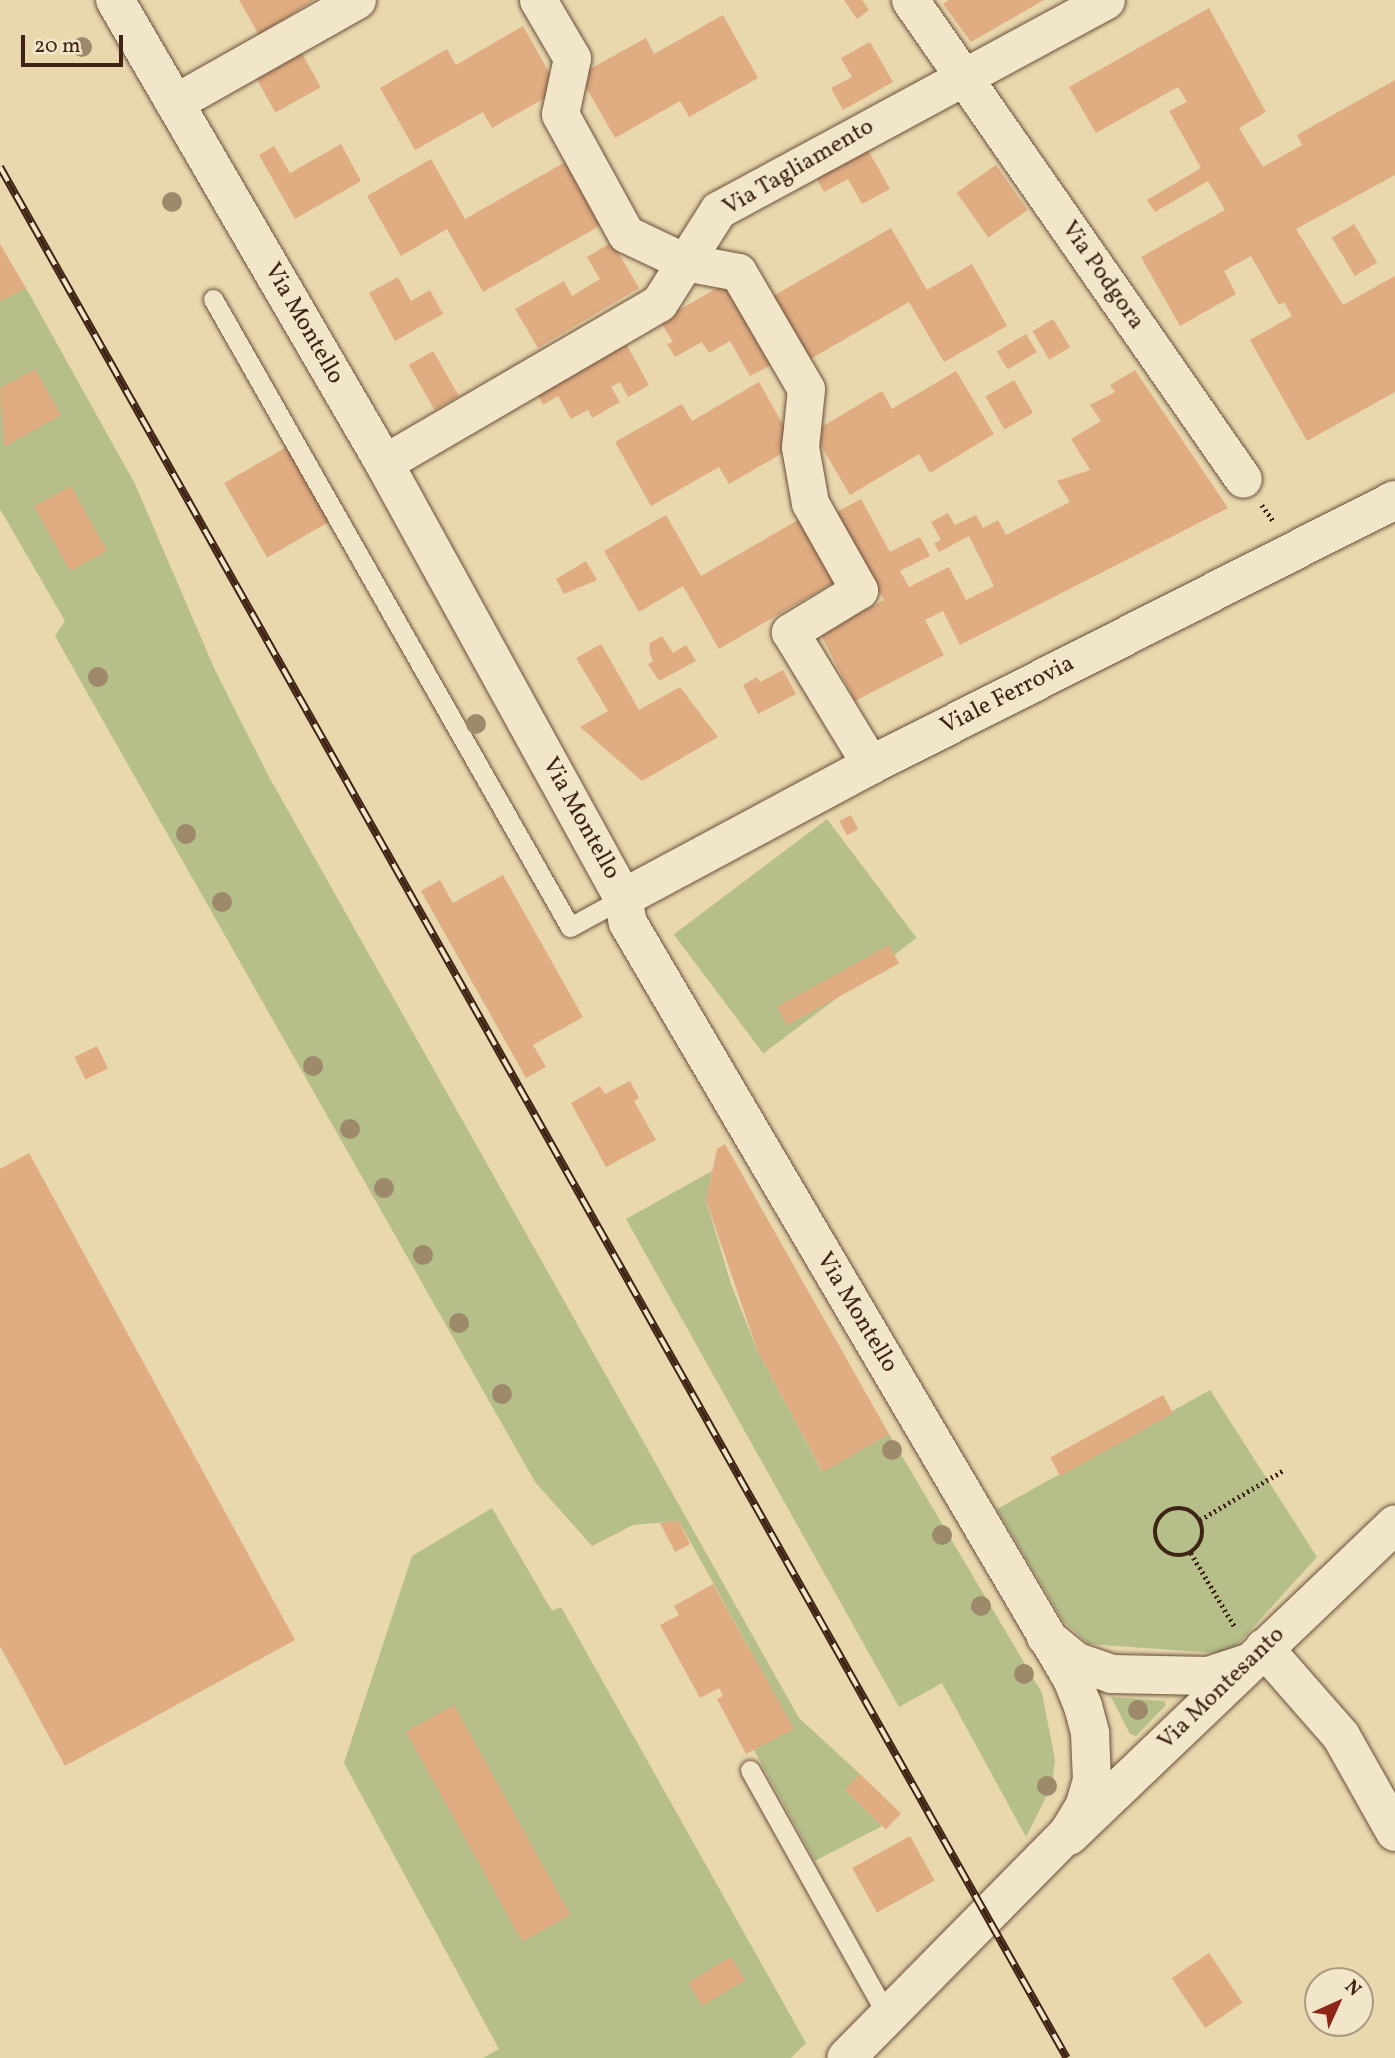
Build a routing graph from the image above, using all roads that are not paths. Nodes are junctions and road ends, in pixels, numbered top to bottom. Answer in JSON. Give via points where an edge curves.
{"nodes":[{"id":1,"x":115,"y":0,"type":"edge"},
{"id":2,"x":356,"y":0,"type":"edge"},
{"id":3,"x":538,"y":0,"type":"edge"},
{"id":4,"x":910,"y":0,"type":"edge"},
{"id":5,"x":1106,"y":0,"type":"edge"},
{"id":6,"x":962,"y":76,"type":"junction"},
{"id":7,"x":174,"y":103,"type":"junction"},
{"id":8,"x":685,"y":262,"type":"junction"},
{"id":9,"x":212,"y":299,"type":"dead end"},
{"id":10,"x":384,"y":463,"type":"junction"},
{"id":11,"x":1243,"y":478,"type":"road end"},
{"id":12,"x":1395,"y":500,"type":"edge"},
{"id":13,"x":871,"y":765,"type":"junction"},
{"id":14,"x":623,"y":898,"type":"junction"},
{"id":15,"x":1395,"y":1524,"type":"edge"},
{"id":16,"x":1045,"y":1636,"type":"junction"},
{"id":17,"x":1256,"y":1656,"type":"junction"},
{"id":18,"x":750,"y":1770,"type":"dead end"},
{"id":19,"x":1395,"y":1832,"type":"edge"},
{"id":20,"x":1050,"y":1855,"type":"junction"},
{"id":21,"x":888,"y":2017,"type":"junction"},
{"id":22,"x":846,"y":2058,"type":"edge"}],
"edges":[{"from":1,"to":7,"type":"main road","name":"Via Montello"},
{"from":2,"to":7,"type":"street"},
{"from":3,"to":8,"type":"street","via":[[572,58],[560,114],[626,233]]},
{"from":4,"to":6,"type":"street","name":"Via Podgora"},
{"from":5,"to":6,"type":"street","name":"Via Tagliamento"},
{"from":6,"to":8,"type":"street","name":"Via Tagliamento","via":[[718,210]]},
{"from":6,"to":11,"type":"street","name":"Via Podgora"},
{"from":7,"to":10,"type":"main road","name":"Via Montello"},
{"from":8,"to":10,"type":"street","name":"Via Tagliamento","via":[[659,303]]},
{"from":8,"to":13,"type":"street","via":[[738,272],[806,389],[800,447],[810,503],[859,590],[790,632]]},
{"from":9,"to":14,"type":"lane","via":[[570,927]]},
{"from":10,"to":14,"type":"main road","name":"Via Montello"},
{"from":12,"to":13,"type":"main road","name":"Viale Ferrovia"},
{"from":13,"to":14,"type":"main road","name":"Viale Ferrovia"},
{"from":14,"to":16,"type":"main road","name":"Via Montello","via":[[628,923]]},
{"from":15,"to":17,"type":"main road","name":"Via Montesanto"},
{"from":16,"to":17,"type":"main road","name":"Via Montello","via":[[1077,1662],[1112,1674],[1208,1676]]},
{"from":16,"to":20,"type":"main road","name":"Via Montello","via":[[1083,1706],[1093,1760],[1085,1805]]},
{"from":17,"to":19,"type":"main road","via":[[1341,1736]]},
{"from":17,"to":20,"type":"main road","name":"Via Montesanto"},
{"from":18,"to":21,"type":"lane"},
{"from":20,"to":21,"type":"main road"},
{"from":21,"to":22,"type":"main road"}]}
